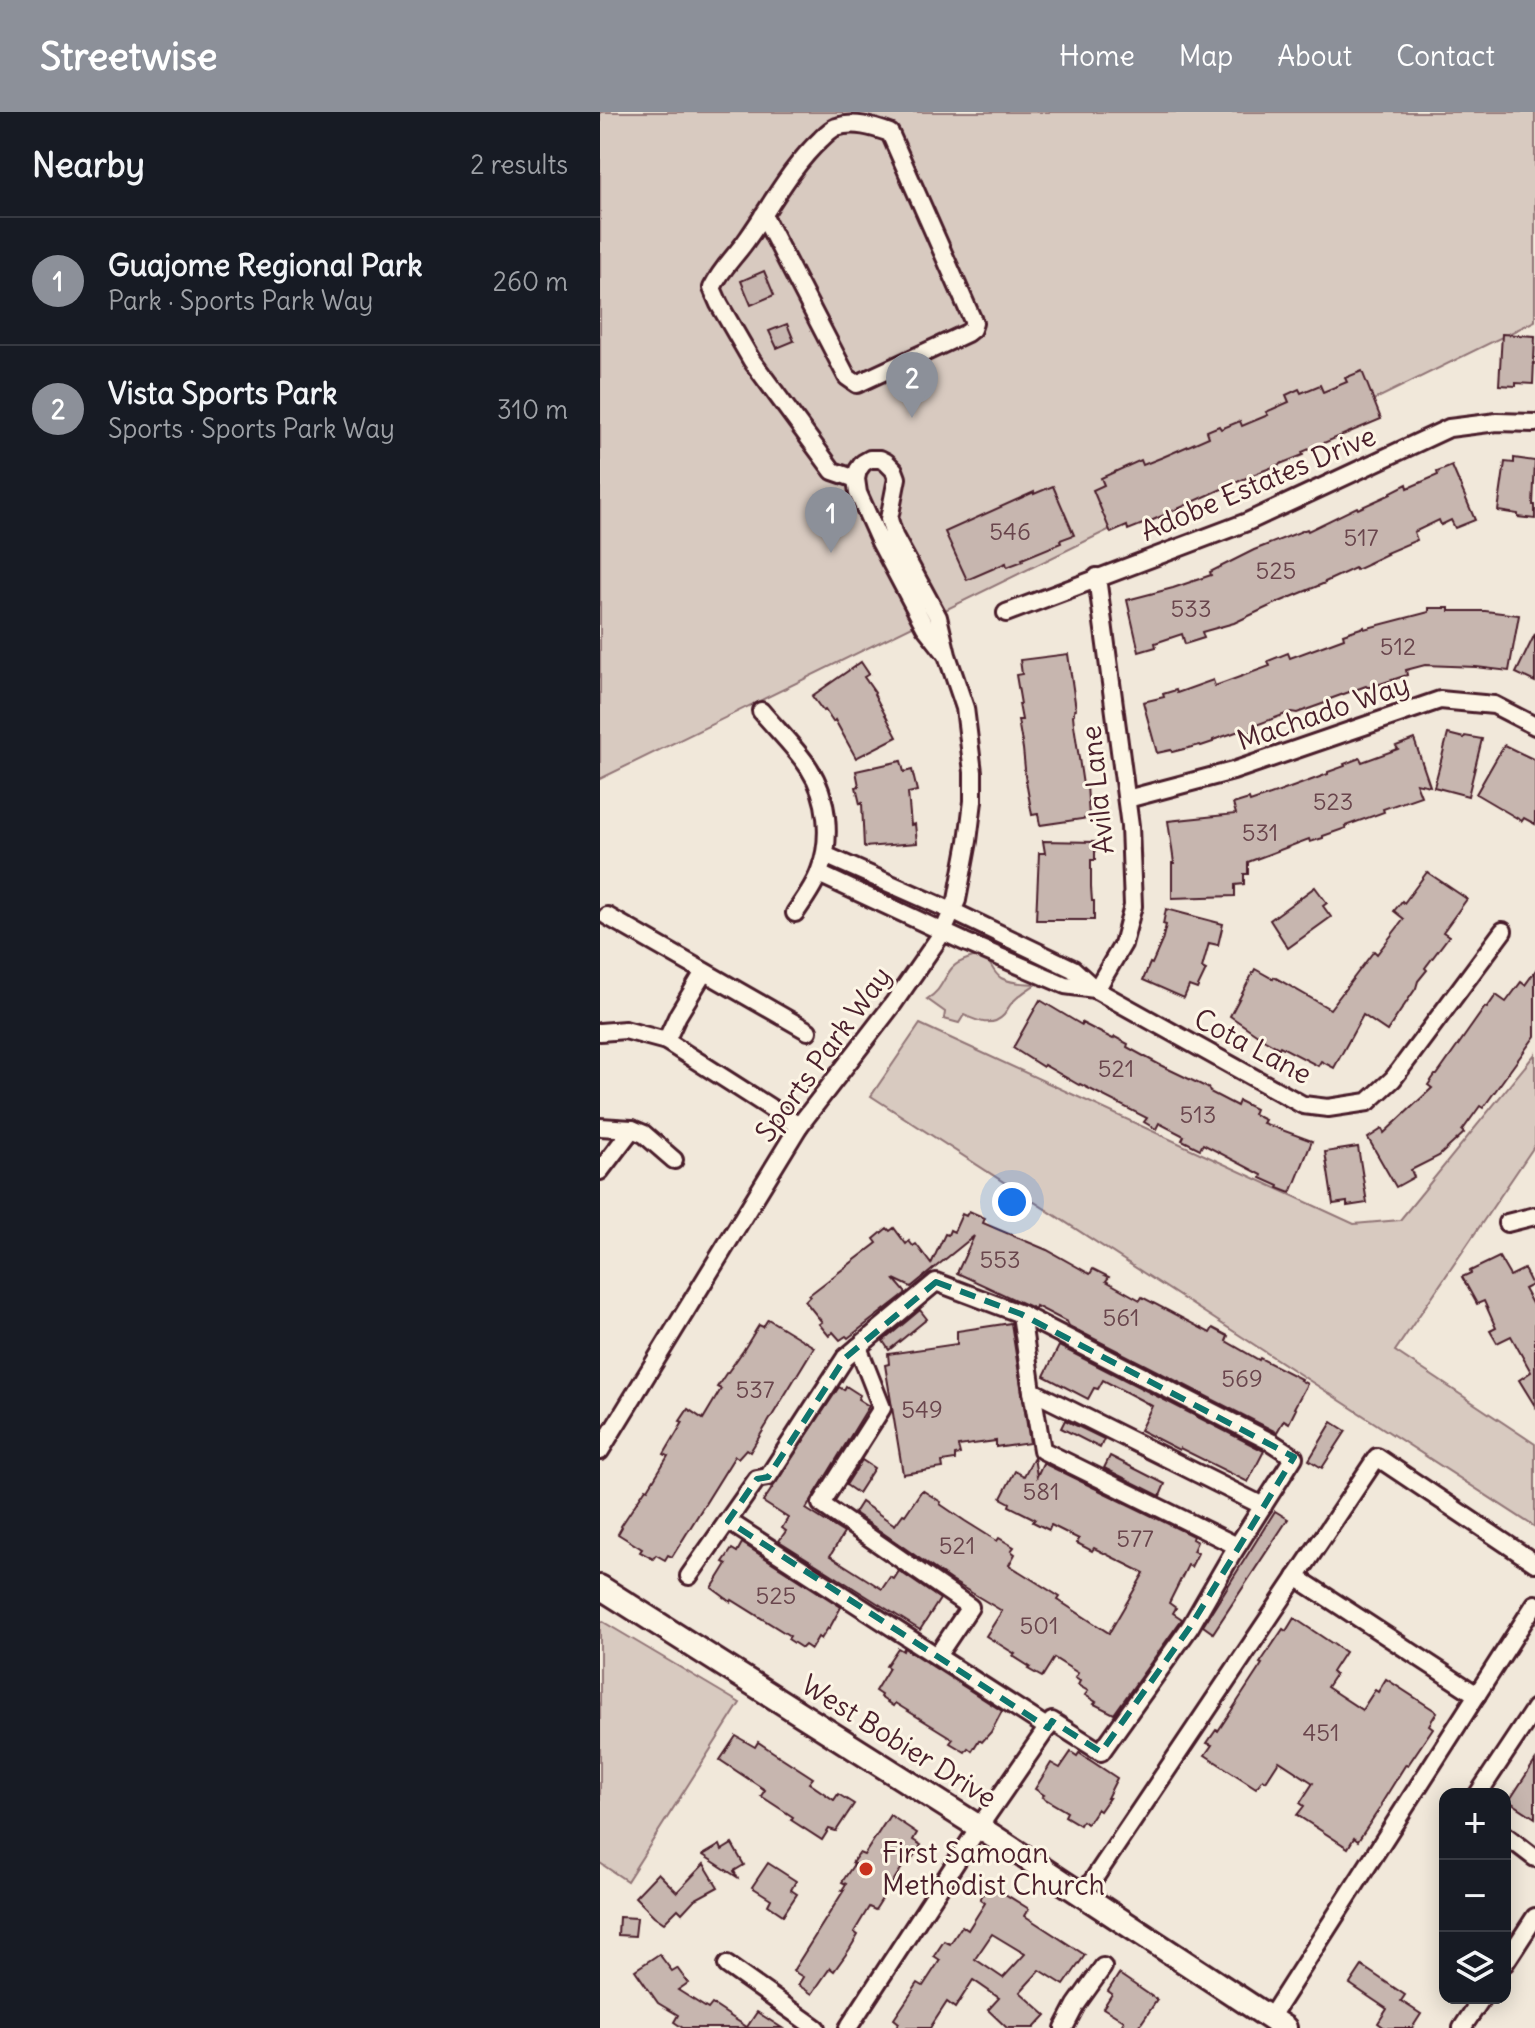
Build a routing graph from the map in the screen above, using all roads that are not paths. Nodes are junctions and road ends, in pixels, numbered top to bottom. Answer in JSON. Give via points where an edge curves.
{"nodes":[{"id":1,"x":763,"y":215,"type":"junction"},
{"id":2,"x":1535,"y":423,"type":"edge"},
{"id":3,"x":856,"y":479,"type":"junction"},
{"id":4,"x":1097,"y":577,"type":"junction"},
{"id":5,"x":1006,"y":613,"type":"dead end"},
{"id":6,"x":947,"y":655,"type":"junction"},
{"id":7,"x":761,"y":711,"type":"dead end"},
{"id":8,"x":1535,"y":726,"type":"edge"},
{"id":9,"x":1127,"y":799,"type":"junction"},
{"id":10,"x":825,"y":855,"type":"junction"},
{"id":11,"x":819,"y":874,"type":"junction"},
{"id":12,"x":952,"y":911,"type":"junction"},
{"id":13,"x":795,"y":913,"type":"dead end"},
{"id":14,"x":607,"y":916,"type":"dead end"},
{"id":15,"x":1503,"y":931,"type":"dead end"},
{"id":16,"x":943,"y":932,"type":"junction"},
{"id":17,"x":704,"y":972,"type":"junction"},
{"id":18,"x":1096,"y":990,"type":"junction"},
{"id":19,"x":808,"y":1031,"type":"dead end"},
{"id":20,"x":600,"y":1032,"type":"edge"},
{"id":21,"x":666,"y":1041,"type":"junction"},
{"id":22,"x":799,"y":1126,"type":"junction"},
{"id":23,"x":600,"y":1127,"type":"edge"},
{"id":24,"x":632,"y":1129,"type":"junction"},
{"id":25,"x":674,"y":1160,"type":"dead end"},
{"id":26,"x":600,"y":1171,"type":"edge"},
{"id":27,"x":1535,"y":1216,"type":"edge"},
{"id":28,"x":1507,"y":1223,"type":"dead end"},
{"id":29,"x":1021,"y":1314,"type":"junction"},
{"id":30,"x":858,"y":1347,"type":"junction"},
{"id":31,"x":1032,"y":1391,"type":"junction"},
{"id":32,"x":600,"y":1451,"type":"edge"},
{"id":33,"x":1263,"y":1506,"type":"junction"},
{"id":34,"x":728,"y":1521,"type":"junction"},
{"id":35,"x":1237,"y":1546,"type":"junction"},
{"id":36,"x":1535,"y":1563,"type":"edge"},
{"id":37,"x":689,"y":1576,"type":"dead end"},
{"id":38,"x":1296,"y":1577,"type":"junction"},
{"id":39,"x":600,"y":1587,"type":"edge"},
{"id":40,"x":1535,"y":1604,"type":"edge"},
{"id":41,"x":937,"y":1656,"type":"junction"},
{"id":42,"x":1477,"y":1695,"type":"junction"},
{"id":43,"x":1535,"y":1708,"type":"edge"},
{"id":44,"x":1048,"y":1728,"type":"junction"},
{"id":45,"x":1482,"y":1788,"type":"edge"},
{"id":46,"x":979,"y":1827,"type":"junction"},
{"id":47,"x":1511,"y":1840,"type":"edge"},
{"id":48,"x":1535,"y":1858,"type":"edge"},
{"id":49,"x":1083,"y":1895,"type":"junction"},
{"id":50,"x":1535,"y":1917,"type":"edge"},
{"id":51,"x":1511,"y":1954,"type":"edge"},
{"id":52,"x":727,"y":1965,"type":"dead end"},
{"id":53,"x":1103,"y":1967,"type":"dead end"},
{"id":54,"x":1478,"y":2004,"type":"edge"},
{"id":55,"x":1278,"y":2023,"type":"edge"},
{"id":56,"x":816,"y":2028,"type":"edge"},
{"id":57,"x":848,"y":2028,"type":"edge"},
{"id":58,"x":1064,"y":2028,"type":"edge"},
{"id":59,"x":1462,"y":2028,"type":"edge"}],
"edges":[{"from":1,"to":1,"type":"street","via":[[851,381],[857,384],[972,329],[974,323],[890,133],[867,125],[835,127],[806,153]]},
{"from":1,"to":3,"type":"street","via":[[712,288],[752,361],[833,471]]},
{"from":2,"to":4,"type":"street","name":"Adobe Estates Drive","via":[[1449,428],[1247,522]]},
{"from":3,"to":6,"type":"street","name":"Sports Park Way","via":[[880,542],[925,627]]},
{"from":3,"to":6,"type":"street","name":"Sports Park Way","via":[[870,459],[880,459],[894,470],[889,519],[938,617]]},
{"from":4,"to":5,"type":"street","name":"Adobe Estates Drive"},
{"from":4,"to":9,"type":"street","name":"Avila Lane"},
{"from":6,"to":12,"type":"street","name":"Sports Park Way","via":[[965,708],[973,772],[968,841]]},
{"from":7,"to":10,"type":"street","via":[[810,769],[828,826]]},
{"from":8,"to":9,"type":"street","name":"Machado Way","via":[[1494,705],[1440,700],[1233,771]]},
{"from":9,"to":18,"type":"street","name":"Avila Lane","via":[[1133,906],[1123,944]]},
{"from":10,"to":11,"type":"street"},
{"from":10,"to":12,"type":"street","name":"Cota Lane"},
{"from":11,"to":13,"type":"street"},
{"from":11,"to":16,"type":"street","name":"Cota Lane"},
{"from":12,"to":16,"type":"street","name":"Sports Park Way"},
{"from":12,"to":18,"type":"street","name":"Cota Lane","via":[[1073,969]]},
{"from":14,"to":17,"type":"street"},
{"from":15,"to":18,"type":"street","name":"Cota Lane","via":[[1393,1079],[1368,1102],[1345,1106],[1303,1105]]},
{"from":16,"to":18,"type":"street","name":"Cota Lane","via":[[1065,985]]},
{"from":16,"to":22,"type":"street","name":"Sports Park Way"},
{"from":17,"to":19,"type":"street"},
{"from":17,"to":21,"type":"street"},
{"from":20,"to":21,"type":"street","via":[[625,1030]]},
{"from":21,"to":22,"type":"street"},
{"from":22,"to":32,"type":"street","name":"Sports Park Way"},
{"from":23,"to":24,"type":"street"},
{"from":24,"to":25,"type":"street"},
{"from":24,"to":26,"type":"street"},
{"from":27,"to":28,"type":"street"},
{"from":29,"to":30,"type":"street","via":[[936,1282]]},
{"from":29,"to":31,"type":"street"},
{"from":29,"to":33,"type":"street","via":[[1294,1457]]},
{"from":30,"to":34,"type":"street","via":[[845,1358],[768,1477],[757,1479]]},
{"from":30,"to":41,"type":"street","via":[[882,1408],[821,1504],[970,1607]]},
{"from":31,"to":33,"type":"street"},
{"from":31,"to":35,"type":"street","via":[[1042,1450]]},
{"from":33,"to":35,"type":"street"},
{"from":34,"to":37,"type":"street"},
{"from":34,"to":41,"type":"street"},
{"from":35,"to":44,"type":"street","via":[[1190,1627],[1101,1752],[1052,1721]]},
{"from":36,"to":38,"type":"street","via":[[1377,1457]]},
{"from":38,"to":42,"type":"street"},
{"from":38,"to":49,"type":"street"},
{"from":39,"to":46,"type":"main road","name":"West Bobier Drive"},
{"from":40,"to":42,"type":"street"},
{"from":41,"to":44,"type":"street"},
{"from":42,"to":55,"type":"street"},
{"from":43,"to":45,"type":"street"},
{"from":44,"to":46,"type":"street"},
{"from":46,"to":49,"type":"main road","name":"West Bobier Drive"},
{"from":46,"to":57,"type":"street"},
{"from":47,"to":48,"type":"street"},
{"from":49,"to":55,"type":"main road","name":"West Bobier Drive"},
{"from":50,"to":51,"type":"street"},
{"from":52,"to":56,"type":"street"},
{"from":53,"to":58,"type":"street"},
{"from":54,"to":59,"type":"street"}]}
